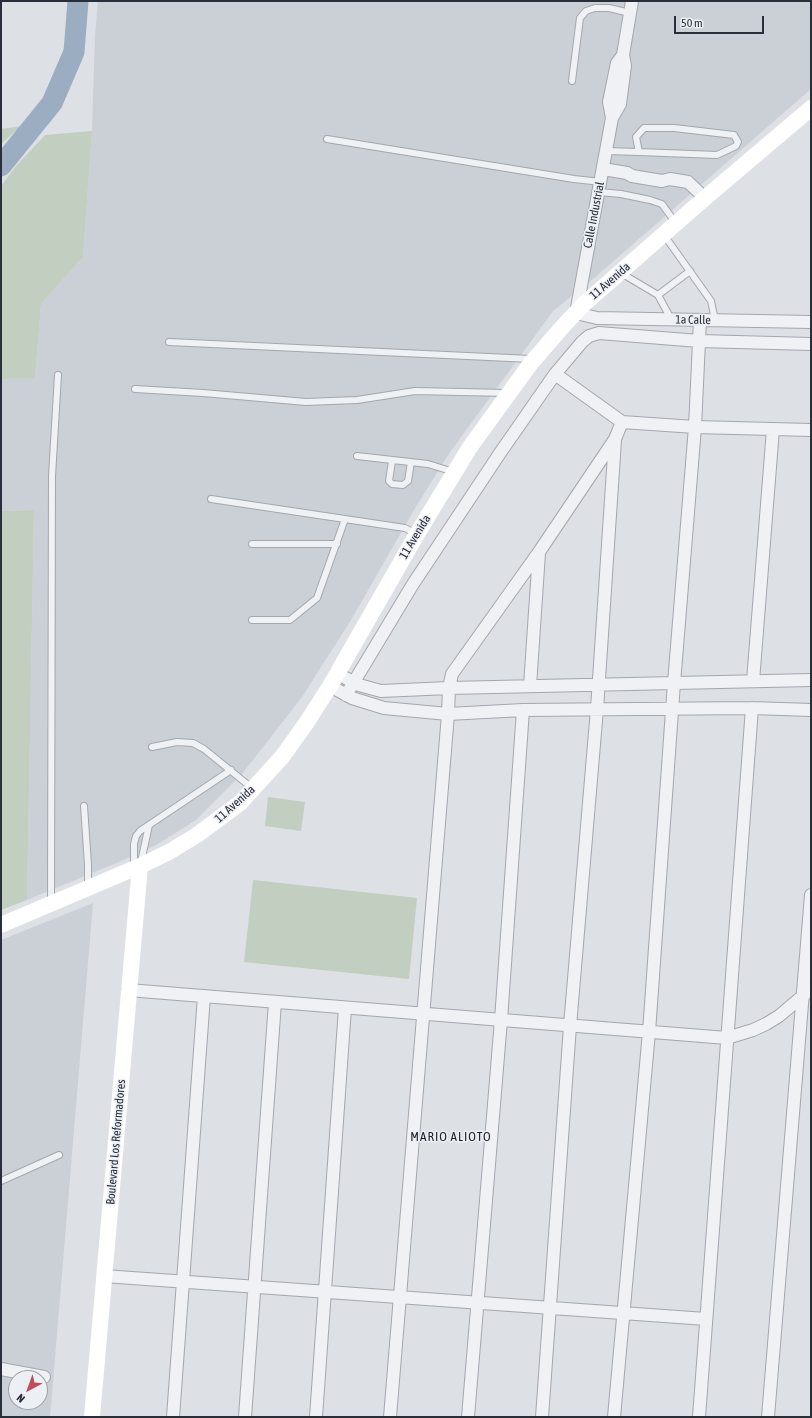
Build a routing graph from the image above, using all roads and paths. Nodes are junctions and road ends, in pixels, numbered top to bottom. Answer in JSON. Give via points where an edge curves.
{"nodes":[{"id":1,"x":631,"y":7,"type":"edge"},
{"id":2,"x":572,"y":81,"type":"dead end"},
{"id":3,"x":811,"y":108,"type":"edge"},
{"id":4,"x":327,"y":139,"type":"dead end"},
{"id":5,"x":606,"y":151,"type":"junction"},
{"id":6,"x":638,"y":152,"type":"junction"},
{"id":7,"x":603,"y":169,"type":"junction"},
{"id":8,"x":600,"y":187,"type":"junction"},
{"id":9,"x":705,"y":198,"type":"junction"},
{"id":10,"x":676,"y":224,"type":"junction"},
{"id":11,"x":664,"y":234,"type":"junction"},
{"id":12,"x":690,"y":271,"type":"junction"},
{"id":13,"x":620,"y":272,"type":"junction"},
{"id":14,"x":658,"y":295,"type":"junction"},
{"id":15,"x":576,"y":313,"type":"junction"},
{"id":16,"x":671,"y":319,"type":"junction"},
{"id":17,"x":700,"y":320,"type":"junction"},
{"id":18,"x":715,"y":320,"type":"junction"},
{"id":19,"x":811,"y":322,"type":"edge"},
{"id":20,"x":699,"y":341,"type":"junction"},
{"id":21,"x":169,"y":342,"type":"dead end"},
{"id":22,"x":811,"y":344,"type":"edge"},
{"id":23,"x":534,"y":359,"type":"junction"},
{"id":24,"x":555,"y":374,"type":"junction"},
{"id":25,"x":58,"y":375,"type":"dead end"},
{"id":26,"x":135,"y":389,"type":"dead end"},
{"id":27,"x":509,"y":393,"type":"junction"},
{"id":28,"x":622,"y":422,"type":"junction"},
{"id":29,"x":695,"y":427,"type":"junction"},
{"id":30,"x":773,"y":429,"type":"junction"},
{"id":31,"x":811,"y":430,"type":"edge"},
{"id":32,"x":615,"y":439,"type":"junction"},
{"id":33,"x":358,"y":456,"type":"dead end"},
{"id":34,"x":392,"y":461,"type":"junction"},
{"id":35,"x":411,"y":462,"type":"junction"},
{"id":36,"x":454,"y":472,"type":"junction"},
{"id":37,"x":211,"y":499,"type":"dead end"},
{"id":38,"x":345,"y":519,"type":"junction"},
{"id":39,"x":417,"y":534,"type":"junction"},
{"id":40,"x":252,"y":544,"type":"dead end"},
{"id":41,"x":337,"y":544,"type":"junction"},
{"id":42,"x":539,"y":552,"type":"junction"},
{"id":43,"x":252,"y":620,"type":"dead end"},
{"id":44,"x":333,"y":680,"type":"junction"},
{"id":45,"x":811,"y":680,"type":"edge"},
{"id":46,"x":753,"y":681,"type":"junction"},
{"id":47,"x":354,"y":683,"type":"junction"},
{"id":48,"x":674,"y":683,"type":"junction"},
{"id":49,"x":599,"y":684,"type":"junction"},
{"id":50,"x":530,"y":686,"type":"junction"},
{"id":51,"x":449,"y":688,"type":"junction"},
{"id":52,"x":346,"y":695,"type":"junction"},
{"id":53,"x":752,"y":708,"type":"junction"},
{"id":54,"x":597,"y":709,"type":"junction"},
{"id":55,"x":672,"y":709,"type":"junction"},
{"id":56,"x":523,"y":710,"type":"junction"},
{"id":57,"x":811,"y":710,"type":"edge"},
{"id":58,"x":448,"y":714,"type":"junction"},
{"id":59,"x":152,"y":747,"type":"dead end"},
{"id":60,"x":231,"y":770,"type":"junction"},
{"id":61,"x":253,"y":789,"type":"junction"},
{"id":62,"x":84,"y":806,"type":"dead end"},
{"id":63,"x":149,"y":825,"type":"junction"},
{"id":64,"x":137,"y":867,"type":"junction"},
{"id":65,"x":88,"y":887,"type":"junction"},
{"id":66,"x":811,"y":895,"type":"edge"},
{"id":67,"x":51,"y":905,"type":"junction"},
{"id":68,"x":1,"y":925,"type":"edge"},
{"id":69,"x":128,"y":990,"type":"junction"},
{"id":70,"x":807,"y":992,"type":"edge"},
{"id":71,"x":204,"y":996,"type":"junction"},
{"id":72,"x":275,"y":1002,"type":"junction"},
{"id":73,"x":346,"y":1008,"type":"junction"},
{"id":74,"x":423,"y":1014,"type":"junction"},
{"id":75,"x":501,"y":1020,"type":"junction"},
{"id":76,"x":570,"y":1026,"type":"junction"},
{"id":77,"x":649,"y":1032,"type":"junction"},
{"id":78,"x":727,"y":1038,"type":"junction"},
{"id":79,"x":59,"y":1155,"type":"dead end"},
{"id":80,"x":1,"y":1181,"type":"edge"},
{"id":81,"x":104,"y":1276,"type":"junction"},
{"id":82,"x":183,"y":1282,"type":"junction"},
{"id":83,"x":254,"y":1287,"type":"junction"},
{"id":84,"x":326,"y":1292,"type":"junction"},
{"id":85,"x":400,"y":1297,"type":"junction"},
{"id":86,"x":477,"y":1303,"type":"junction"},
{"id":87,"x":550,"y":1308,"type":"junction"},
{"id":88,"x":623,"y":1313,"type":"junction"},
{"id":89,"x":706,"y":1319,"type":"junction"},
{"id":90,"x":92,"y":1417,"type":"edge"},
{"id":91,"x":173,"y":1417,"type":"edge"},
{"id":92,"x":245,"y":1417,"type":"edge"},
{"id":93,"x":316,"y":1417,"type":"edge"},
{"id":94,"x":390,"y":1417,"type":"edge"},
{"id":95,"x":468,"y":1417,"type":"edge"},
{"id":96,"x":542,"y":1417,"type":"edge"},
{"id":97,"x":614,"y":1417,"type":"edge"},
{"id":98,"x":698,"y":1417,"type":"edge"},
{"id":99,"x":768,"y":1417,"type":"edge"}],
"edges":[{"from":1,"to":2,"type":"lane","via":[[595,8],[586,11],[580,18]]},
{"from":1,"to":5,"type":"street","name":"Calle Industrial","via":[[623,55],[617,63],[609,102],[612,118]]},
{"from":3,"to":9,"type":"main road","name":"11 Avenida"},
{"from":4,"to":8,"type":"lane","via":[[574,179]]},
{"from":5,"to":6,"type":"lane"},
{"from":5,"to":7,"type":"street","name":"Calle Industrial"},
{"from":6,"to":6,"type":"lane","via":[[717,155],[736,146],[738,142],[734,135],[674,128],[644,128],[636,137]]},
{"from":7,"to":8,"type":"street","name":"Calle Industrial"},
{"from":7,"to":9,"type":"street","via":[[627,173],[633,170],[664,174],[670,179],[688,182]]},
{"from":8,"to":10,"type":"lane","via":[[662,204]]},
{"from":8,"to":15,"type":"street","name":"Calle Industrial"},
{"from":9,"to":10,"type":"main road","name":"11 Avenida"},
{"from":10,"to":11,"type":"main road","name":"11 Avenida"},
{"from":11,"to":12,"type":"lane"},
{"from":11,"to":13,"type":"main road","name":"11 Avenida"},
{"from":12,"to":14,"type":"lane"},
{"from":12,"to":18,"type":"lane","via":[[711,301]]},
{"from":13,"to":14,"type":"lane"},
{"from":13,"to":15,"type":"main road","name":"11 Avenida"},
{"from":14,"to":16,"type":"lane"},
{"from":15,"to":16,"type":"street","name":"1a Calle","via":[[597,318]]},
{"from":15,"to":23,"type":"main road","name":"11 Avenida"},
{"from":16,"to":17,"type":"street","name":"1a Calle"},
{"from":17,"to":18,"type":"street","name":"1a Calle"},
{"from":17,"to":20,"type":"street"},
{"from":18,"to":19,"type":"street","name":"1a Calle"},
{"from":20,"to":22,"type":"street"},
{"from":20,"to":24,"type":"street","via":[[599,333],[589,336],[582,342]]},
{"from":20,"to":29,"type":"street"},
{"from":21,"to":23,"type":"lane"},
{"from":23,"to":27,"type":"main road","name":"11 Avenida"},
{"from":24,"to":28,"type":"street"},
{"from":24,"to":47,"type":"street","via":[[430,558]]},
{"from":25,"to":67,"type":"lane","via":[[52,476]]},
{"from":26,"to":27,"type":"lane","via":[[306,402],[357,400],[415,390]]},
{"from":27,"to":36,"type":"main road","name":"11 Avenida"},
{"from":28,"to":29,"type":"street"},
{"from":28,"to":32,"type":"street"},
{"from":29,"to":30,"type":"street"},
{"from":29,"to":48,"type":"street"},
{"from":30,"to":31,"type":"street"},
{"from":30,"to":46,"type":"street"},
{"from":32,"to":42,"type":"street"},
{"from":32,"to":49,"type":"street"},
{"from":33,"to":34,"type":"lane"},
{"from":34,"to":35,"type":"lane"},
{"from":34,"to":35,"type":"lane","via":[[389,481],[392,484],[404,485],[408,481]]},
{"from":35,"to":36,"type":"lane"},
{"from":36,"to":39,"type":"main road","name":"11 Avenida"},
{"from":37,"to":38,"type":"lane"},
{"from":38,"to":39,"type":"lane","via":[[405,528]]},
{"from":38,"to":41,"type":"lane"},
{"from":39,"to":44,"type":"main road","name":"11 Avenida"},
{"from":40,"to":41,"type":"lane"},
{"from":41,"to":43,"type":"lane","via":[[317,598],[290,620]]},
{"from":42,"to":50,"type":"street"},
{"from":42,"to":51,"type":"street","via":[[452,674]]},
{"from":44,"to":47,"type":"street"},
{"from":44,"to":52,"type":"street"},
{"from":44,"to":61,"type":"main road","name":"11 Avenida","via":[[282,757]]},
{"from":45,"to":46,"type":"street"},
{"from":46,"to":48,"type":"street"},
{"from":47,"to":51,"type":"street","via":[[381,691]]},
{"from":47,"to":52,"type":"street"},
{"from":48,"to":49,"type":"street"},
{"from":48,"to":55,"type":"street"},
{"from":49,"to":50,"type":"street"},
{"from":49,"to":54,"type":"street"},
{"from":50,"to":51,"type":"street"},
{"from":51,"to":58,"type":"street"},
{"from":52,"to":58,"type":"street","via":[[384,708]]},
{"from":53,"to":55,"type":"street"},
{"from":53,"to":57,"type":"street"},
{"from":53,"to":78,"type":"street"},
{"from":54,"to":55,"type":"street"},
{"from":54,"to":56,"type":"street"},
{"from":54,"to":76,"type":"street"},
{"from":55,"to":77,"type":"street"},
{"from":56,"to":58,"type":"street"},
{"from":56,"to":75,"type":"street"},
{"from":58,"to":74,"type":"street"},
{"from":59,"to":60,"type":"lane","via":[[177,742],[192,743]]},
{"from":60,"to":61,"type":"lane"},
{"from":60,"to":63,"type":"lane"},
{"from":61,"to":64,"type":"main road","name":"11 Avenida","via":[[240,803],[197,835]]},
{"from":62,"to":65,"type":"lane"},
{"from":63,"to":64,"type":"lane"},
{"from":63,"to":64,"type":"lane","via":[[136,836],[134,844]]},
{"from":64,"to":65,"type":"main road","name":"11 Avenida"},
{"from":64,"to":69,"type":"main road","name":"Boulevard Los Reformadores"},
{"from":65,"to":67,"type":"main road","name":"11 Avenida"},
{"from":66,"to":70,"type":"street"},
{"from":67,"to":68,"type":"main road","name":"11 Avenida"},
{"from":69,"to":71,"type":"street"},
{"from":69,"to":81,"type":"main road","name":"Boulevard Los Reformadores"},
{"from":70,"to":78,"type":"street","via":[[766,1024],[747,1033]]},
{"from":70,"to":99,"type":"street"},
{"from":71,"to":72,"type":"street"},
{"from":71,"to":82,"type":"street"},
{"from":72,"to":73,"type":"street"},
{"from":72,"to":83,"type":"street"},
{"from":73,"to":74,"type":"street"},
{"from":73,"to":84,"type":"street"},
{"from":74,"to":75,"type":"street"},
{"from":74,"to":85,"type":"street"},
{"from":75,"to":76,"type":"street"},
{"from":75,"to":86,"type":"street"},
{"from":76,"to":77,"type":"street"},
{"from":76,"to":87,"type":"street"},
{"from":77,"to":78,"type":"street"},
{"from":77,"to":88,"type":"street"},
{"from":78,"to":89,"type":"street"},
{"from":79,"to":80,"type":"lane"},
{"from":81,"to":82,"type":"street"},
{"from":81,"to":90,"type":"main road","name":"Boulevard Los Reformadores"},
{"from":82,"to":83,"type":"street"},
{"from":82,"to":91,"type":"street"},
{"from":83,"to":84,"type":"street"},
{"from":83,"to":92,"type":"street"},
{"from":84,"to":85,"type":"street"},
{"from":84,"to":93,"type":"street"},
{"from":85,"to":86,"type":"street"},
{"from":85,"to":94,"type":"street"},
{"from":86,"to":87,"type":"street"},
{"from":86,"to":95,"type":"street"},
{"from":87,"to":88,"type":"street"},
{"from":87,"to":96,"type":"street"},
{"from":88,"to":89,"type":"street"},
{"from":88,"to":97,"type":"street"},
{"from":89,"to":98,"type":"street"}]}
